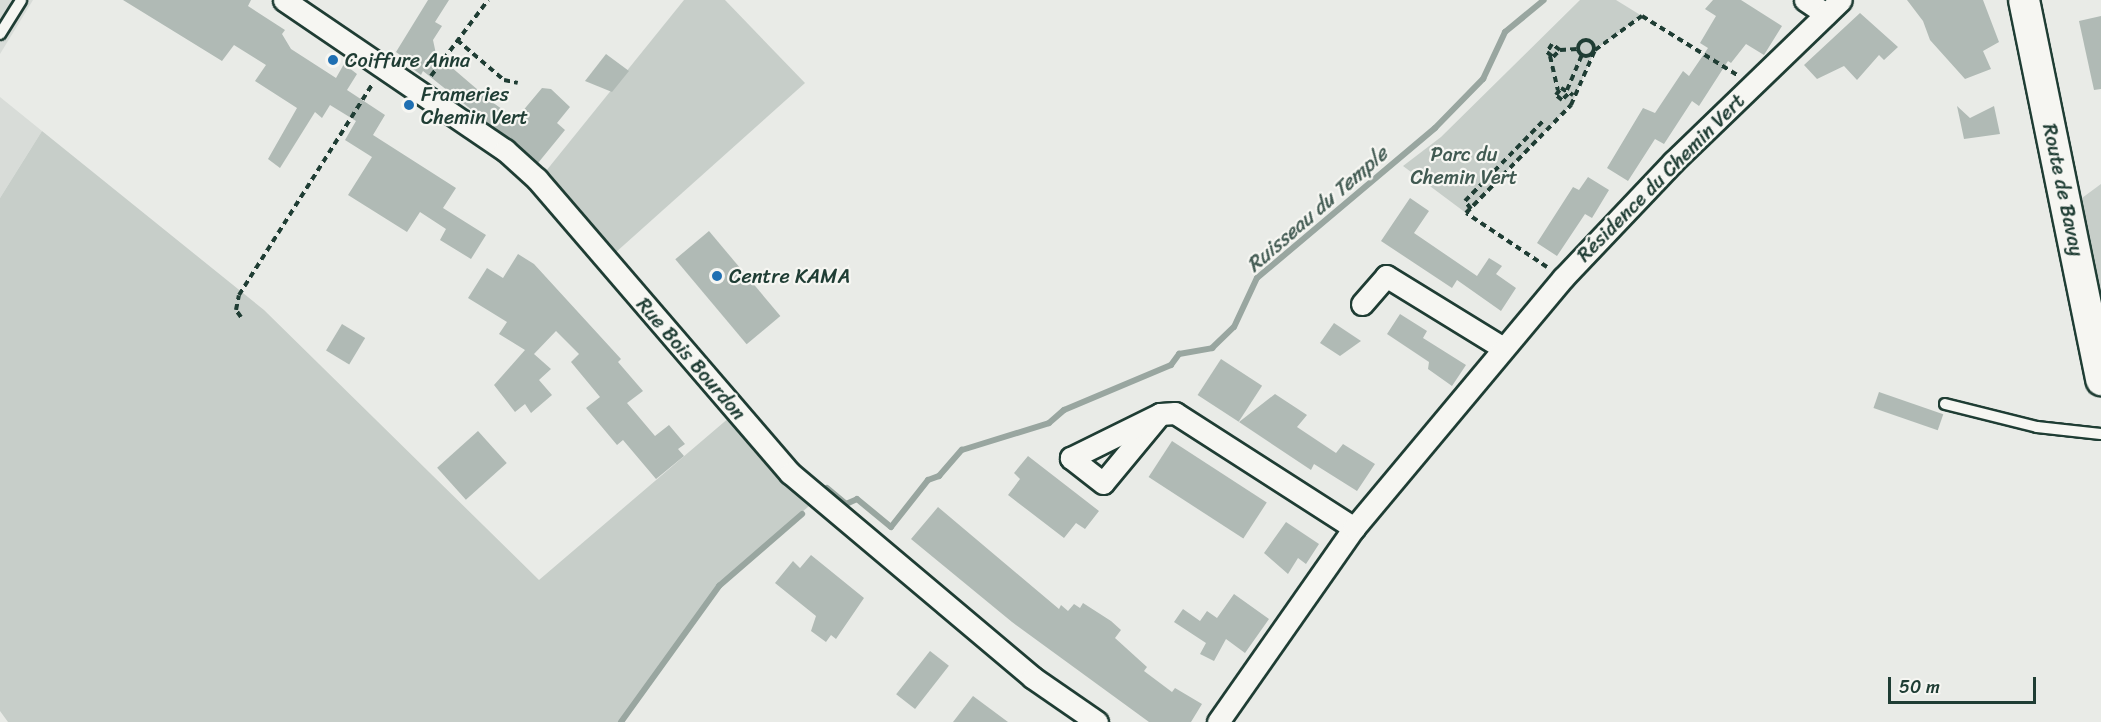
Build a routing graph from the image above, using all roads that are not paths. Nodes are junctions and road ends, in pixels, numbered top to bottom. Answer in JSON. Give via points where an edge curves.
{"nodes":[{"id":1,"x":21,"y":0,"type":"edge"},
{"id":2,"x":284,"y":0,"type":"edge"},
{"id":3,"x":1805,"y":0,"type":"edge"},
{"id":4,"x":2024,"y":0,"type":"edge"},
{"id":5,"x":1833,"y":7,"type":"edge"},
{"id":6,"x":0,"y":34,"type":"edge"},
{"id":7,"x":1362,"y":304,"type":"dead end"},
{"id":8,"x":1503,"y":348,"type":"junction"},
{"id":9,"x":2101,"y":380,"type":"edge"},
{"id":10,"x":1945,"y":404,"type":"dead end"},
{"id":11,"x":1160,"y":414,"type":"dead end"},
{"id":12,"x":2101,"y":434,"type":"edge"},
{"id":13,"x":1354,"y":528,"type":"junction"},
{"id":14,"x":1097,"y":722,"type":"edge"},
{"id":15,"x":1218,"y":722,"type":"edge"}],
"edges":[{"from":1,"to":6,"type":"lane"},
{"from":2,"to":14,"type":"street","name":"Rue Bois Bourdon","via":[[505,150],[537,179],[790,473],[1032,677]]},
{"from":3,"to":5,"type":"street","name":"Résidence du Chemin Vert"},
{"from":4,"to":9,"type":"main road","name":"Route de Bavay"},
{"from":5,"to":8,"type":"street","name":"Résidence du Chemin Vert","via":[[1563,278]]},
{"from":7,"to":8,"type":"street","via":[[1386,276]]},
{"from":8,"to":13,"type":"street","name":"Résidence du Chemin Vert"},
{"from":10,"to":12,"type":"lane","via":[[2037,427]]},
{"from":11,"to":13,"type":"street","via":[[1186,417]]},
{"from":13,"to":15,"type":"street","name":"Résidence du Chemin Vert"}]}
